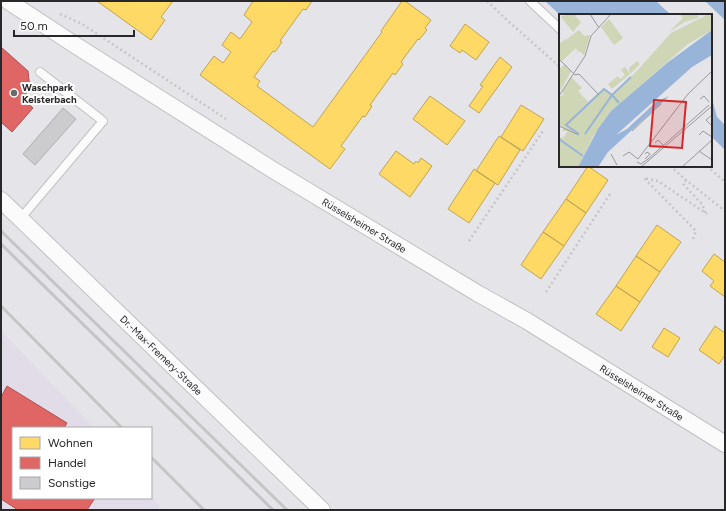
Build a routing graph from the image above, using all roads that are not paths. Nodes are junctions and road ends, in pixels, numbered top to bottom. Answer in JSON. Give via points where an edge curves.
{"nodes":[{"id":1,"x":8,"y":1,"type":"edge"},
{"id":2,"x":530,"y":1,"type":"edge"},
{"id":3,"x":559,"y":28,"type":"edge"},
{"id":4,"x":40,"y":72,"type":"dead end"},
{"id":5,"x":1,"y":200,"type":"edge"},
{"id":6,"x":20,"y":219,"type":"junction"},
{"id":7,"x":725,"y":444,"type":"edge"},
{"id":8,"x":322,"y":510,"type":"edge"}],
"edges":[{"from":1,"to":7,"type":"street","name":"Rüsselsheimer Straße","via":[[274,170],[527,321]]},
{"from":2,"to":3,"type":"lane"},
{"from":4,"to":6,"type":"lane","via":[[103,121]]},
{"from":5,"to":6,"type":"street","name":"Dr.-Max-Fremery-Straße"},
{"from":6,"to":8,"type":"street","name":"Dr.-Max-Fremery-Straße"}]}
